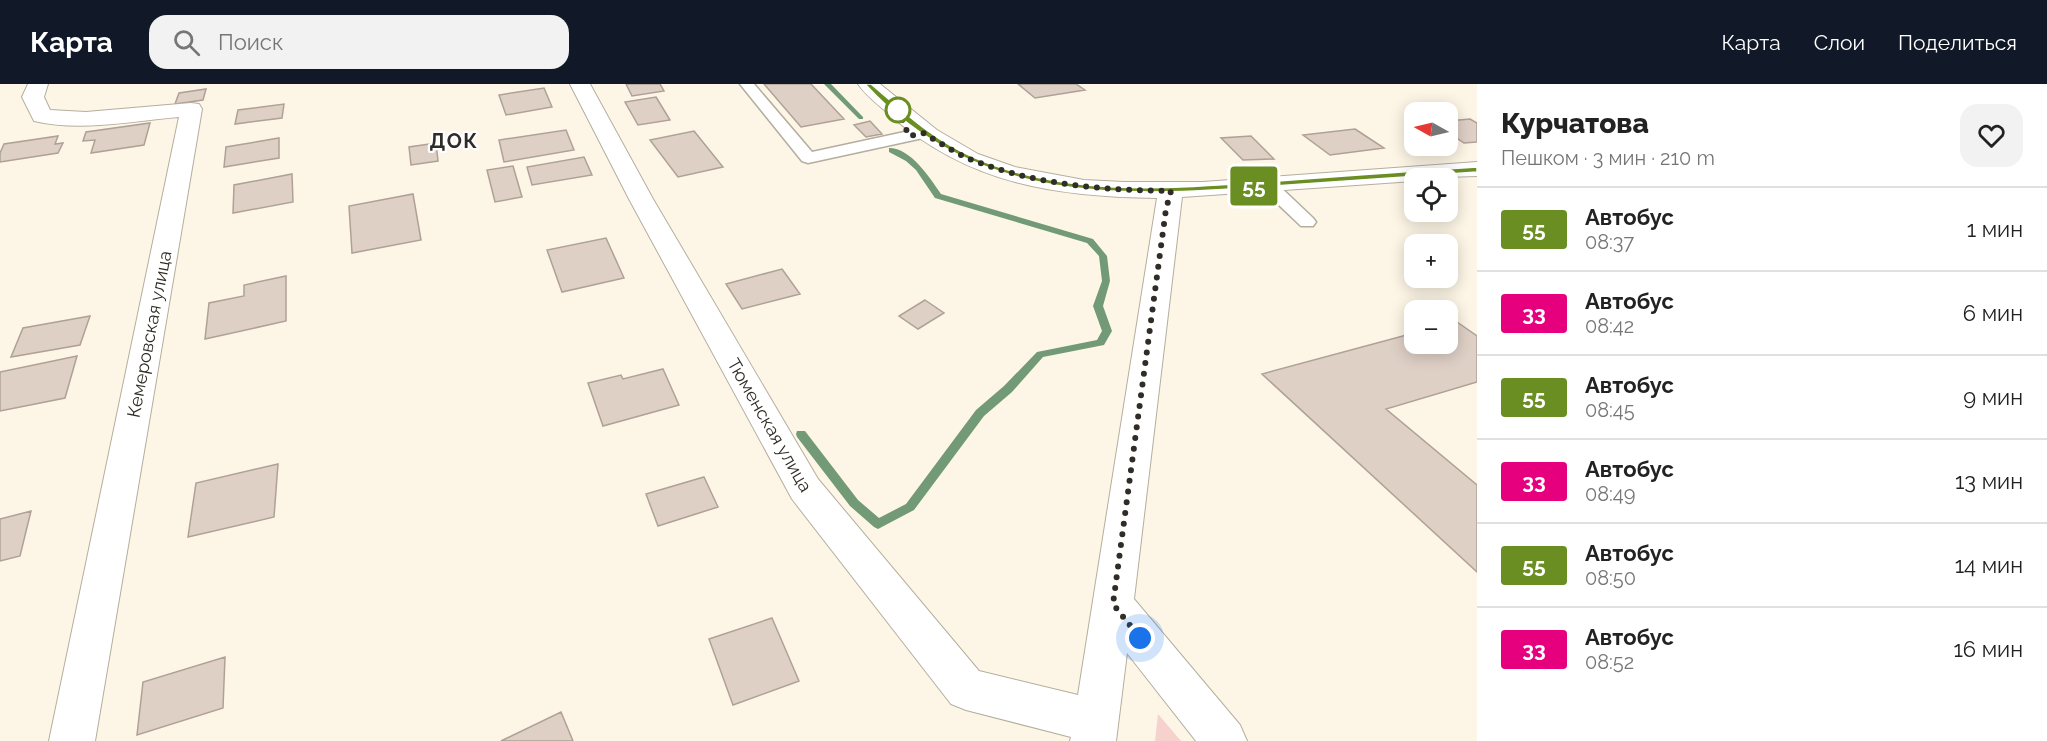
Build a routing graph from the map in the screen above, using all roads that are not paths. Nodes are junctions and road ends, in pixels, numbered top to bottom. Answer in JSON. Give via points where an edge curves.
{"nodes":[{"id":1,"x":38,"y":84,"type":"edge"},
{"id":2,"x":580,"y":84,"type":"edge"},
{"id":3,"x":747,"y":84,"type":"edge"},
{"id":4,"x":868,"y":84,"type":"edge"},
{"id":5,"x":923,"y":133,"type":"junction"},
{"id":6,"x":1477,"y":169,"type":"edge"},
{"id":7,"x":1268,"y":185,"type":"junction"},
{"id":8,"x":1171,"y":191,"type":"junction"},
{"id":9,"x":1307,"y":222,"type":"dead end"},
{"id":10,"x":1113,"y":604,"type":"junction"},
{"id":11,"x":1095,"y":731,"type":"edge"},
{"id":12,"x":72,"y":741,"type":"edge"},
{"id":13,"x":1224,"y":741,"type":"edge"}],
"edges":[{"from":1,"to":12,"type":"street","name":"Кемеровская улица","via":[[33,97],[42,116],[86,119],[191,109]]},
{"from":2,"to":11,"type":"street","name":"Тюменская улица","via":[[805,489],[966,688]]},
{"from":3,"to":5,"type":"lane","via":[[808,158]]},
{"from":4,"to":5,"type":"street"},
{"from":5,"to":8,"type":"street","via":[[970,159],[1014,174],[1062,184]]},
{"from":6,"to":7,"type":"street"},
{"from":7,"to":8,"type":"street"},
{"from":7,"to":9,"type":"lane"},
{"from":8,"to":10,"type":"street"},
{"from":10,"to":11,"type":"street"},
{"from":10,"to":13,"type":"street"}]}
